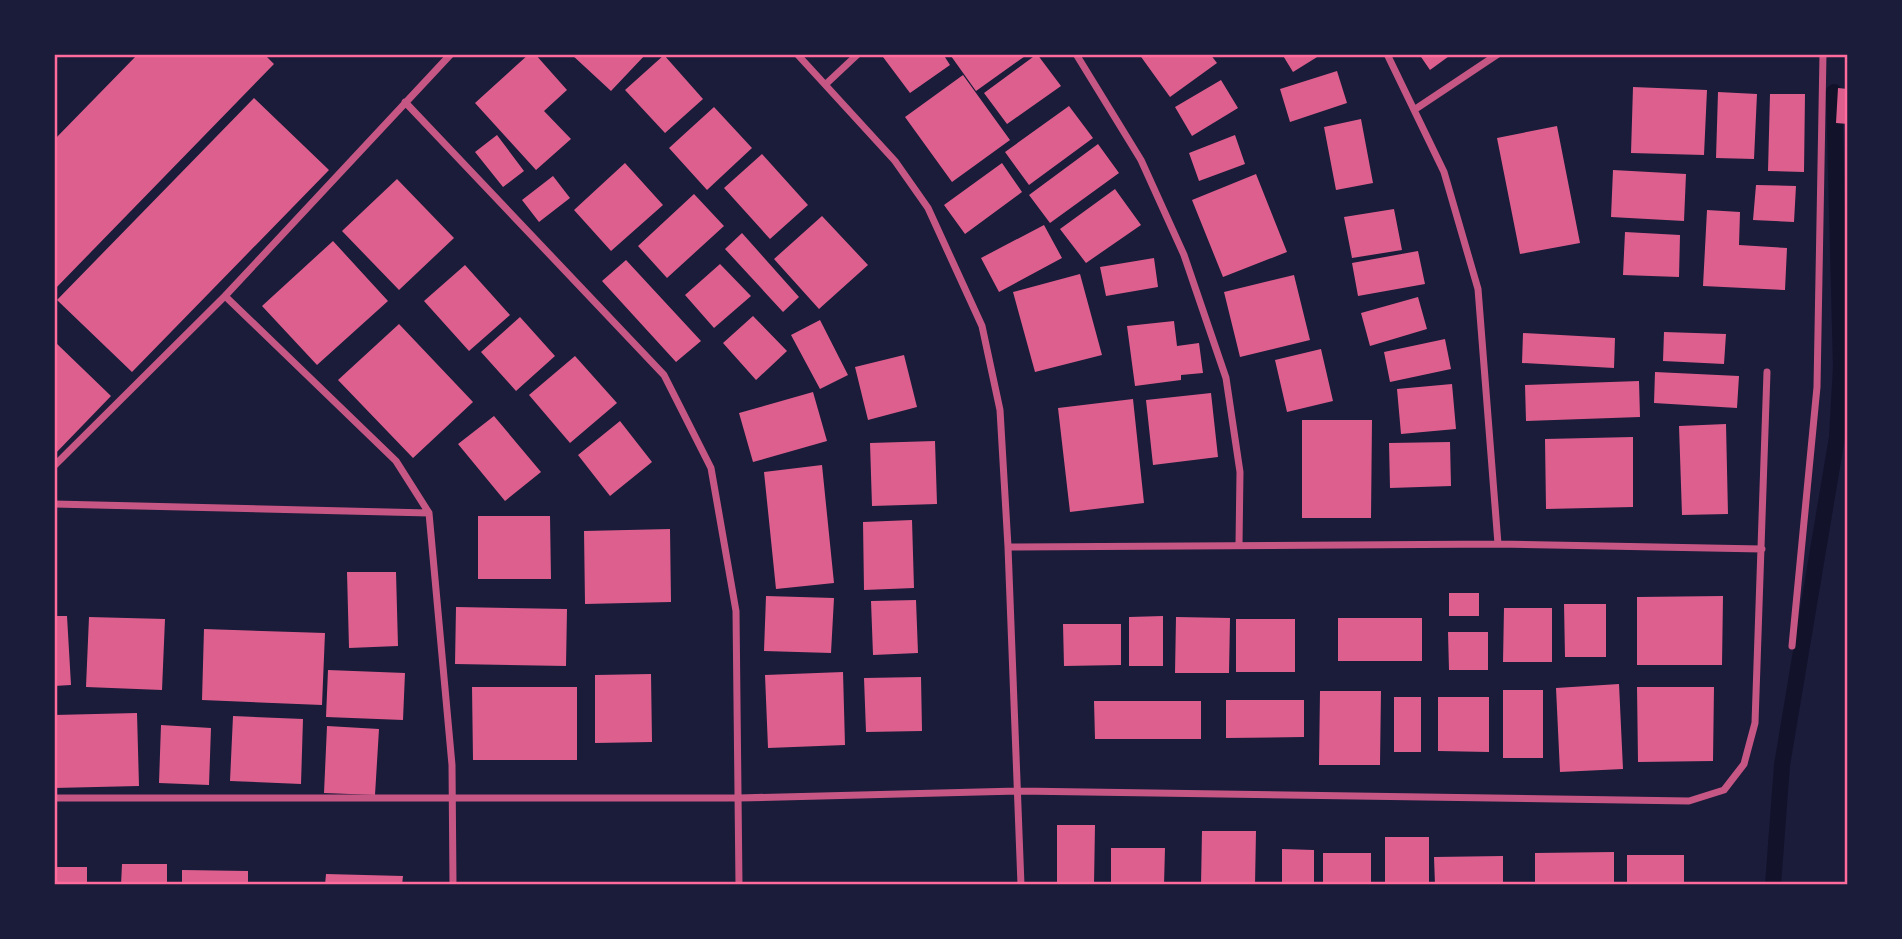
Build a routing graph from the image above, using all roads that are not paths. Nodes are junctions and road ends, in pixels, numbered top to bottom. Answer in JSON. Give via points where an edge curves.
{"nodes":[{"id":1,"x":451,"y":54,"type":"edge"},
{"id":2,"x":797,"y":54,"type":"edge"},
{"id":3,"x":858,"y":54,"type":"edge"},
{"id":4,"x":1076,"y":54,"type":"edge"},
{"id":5,"x":1387,"y":54,"type":"edge"},
{"id":6,"x":1498,"y":54,"type":"edge"},
{"id":7,"x":1823,"y":54,"type":"edge"},
{"id":8,"x":826,"y":84,"type":"junction"},
{"id":9,"x":405,"y":102,"type":"junction"},
{"id":10,"x":1414,"y":110,"type":"junction"},
{"id":11,"x":225,"y":296,"type":"junction"},
{"id":12,"x":1767,"y":372,"type":"dead end"},
{"id":13,"x":54,"y":466,"type":"edge"},
{"id":14,"x":54,"y":504,"type":"edge"},
{"id":15,"x":429,"y":513,"type":"junction"},
{"id":16,"x":1498,"y":544,"type":"junction"},
{"id":17,"x":1239,"y":545,"type":"junction"},
{"id":18,"x":1008,"y":547,"type":"junction"},
{"id":19,"x":1762,"y":549,"type":"junction"},
{"id":20,"x":1792,"y":646,"type":"dead end"},
{"id":21,"x":1019,"y":791,"type":"junction"},
{"id":22,"x":54,"y":798,"type":"edge"},
{"id":23,"x":739,"y":798,"type":"junction"},
{"id":24,"x":452,"y":799,"type":"junction"},
{"id":25,"x":453,"y":885,"type":"edge"},
{"id":26,"x":739,"y":885,"type":"edge"},
{"id":27,"x":1021,"y":885,"type":"edge"}],
"edges":[{"from":1,"to":9,"type":"street"},
{"from":2,"to":8,"type":"street"},
{"from":3,"to":8,"type":"street"},
{"from":4,"to":17,"type":"street","via":[[1141,160],[1184,255],[1226,378],[1240,472]]},
{"from":5,"to":10,"type":"street"},
{"from":6,"to":10,"type":"street"},
{"from":7,"to":20,"type":"street","via":[[1818,362]]},
{"from":8,"to":18,"type":"street","via":[[895,161],[928,208],[982,326],[1000,410]]},
{"from":9,"to":11,"type":"street"},
{"from":9,"to":23,"type":"street","via":[[664,375],[711,468],[736,611]]},
{"from":10,"to":16,"type":"street","via":[[1444,172],[1478,289]]},
{"from":11,"to":13,"type":"street"},
{"from":11,"to":15,"type":"street","via":[[396,461]]},
{"from":12,"to":19,"type":"street"},
{"from":14,"to":15,"type":"street"},
{"from":15,"to":24,"type":"street"},
{"from":16,"to":17,"type":"street"},
{"from":16,"to":19,"type":"street"},
{"from":17,"to":18,"type":"street"},
{"from":18,"to":21,"type":"street"},
{"from":19,"to":21,"type":"street","via":[[1755,723],[1744,764],[1724,790],[1689,801]]},
{"from":21,"to":23,"type":"street"},
{"from":21,"to":27,"type":"street"},
{"from":22,"to":24,"type":"street"},
{"from":23,"to":24,"type":"street"},
{"from":23,"to":26,"type":"street"},
{"from":24,"to":25,"type":"street"}]}
